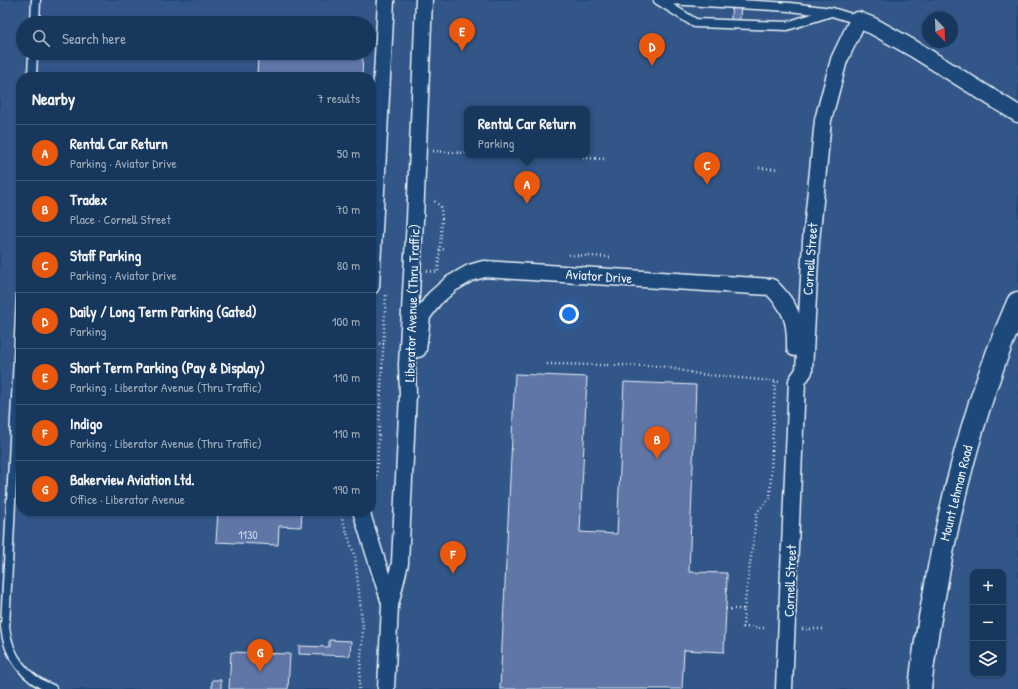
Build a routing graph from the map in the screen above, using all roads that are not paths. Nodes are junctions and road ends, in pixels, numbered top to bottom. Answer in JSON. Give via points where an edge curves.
{"nodes":[{"id":1,"x":36,"y":0,"type":"edge"},
{"id":2,"x":386,"y":0,"type":"edge"},
{"id":3,"x":424,"y":0,"type":"edge"},
{"id":4,"x":658,"y":0,"type":"edge"},
{"id":5,"x":668,"y":0,"type":"edge"},
{"id":6,"x":832,"y":12,"type":"junction"},
{"id":7,"x":35,"y":16,"type":"edge"},
{"id":8,"x":858,"y":20,"type":"junction"},
{"id":9,"x":33,"y":60,"type":"edge"},
{"id":10,"x":32,"y":72,"type":"edge"},
{"id":11,"x":1018,"y":114,"type":"edge"},
{"id":12,"x":376,"y":191,"type":"edge"},
{"id":13,"x":1018,"y":303,"type":"edge"},
{"id":14,"x":792,"y":381,"type":"junction"},
{"id":15,"x":408,"y":394,"type":"junction"},
{"id":16,"x":16,"y":398,"type":"edge"},
{"id":17,"x":363,"y":516,"type":"edge"},
{"id":18,"x":390,"y":605,"type":"junction"},
{"id":19,"x":52,"y":689,"type":"edge"},
{"id":20,"x":386,"y":689,"type":"edge"},
{"id":21,"x":784,"y":689,"type":"edge"},
{"id":22,"x":920,"y":689,"type":"edge"}],
"edges":[{"from":1,"to":7,"type":"lane"},
{"from":2,"to":12,"type":"street"},
{"from":3,"to":15,"type":"street","name":"Liberator Avenue (Thru Traffic)","via":[[407,365]]},
{"from":4,"to":6,"type":"lane","via":[[695,23],[787,26]]},
{"from":5,"to":6,"type":"lane"},
{"from":6,"to":8,"type":"lane"},
{"from":8,"to":11,"type":"street","via":[[914,49]]},
{"from":8,"to":14,"type":"street","name":"Cornell Street","via":[[839,60],[823,120],[811,242],[804,371]]},
{"from":9,"to":10,"type":"lane"},
{"from":13,"to":22,"type":"main road","name":"Mount Lehman Road","via":[[1002,339],[956,486],[941,552]]},
{"from":14,"to":15,"type":"street","name":"Aviator Drive","via":[[796,330],[790,312],[771,287],[484,269],[470,273],[451,284],[434,299],[422,316],[415,370]]},
{"from":14,"to":21,"type":"street","name":"Cornell Street"},
{"from":15,"to":18,"type":"street","name":"Liberator Avenue (Thru Traffic)","via":[[400,563]]},
{"from":16,"to":19,"type":"lane","via":[[5,627],[9,647],[19,665],[26,674]]},
{"from":17,"to":18,"type":"street"},
{"from":18,"to":20,"type":"street"}]}
